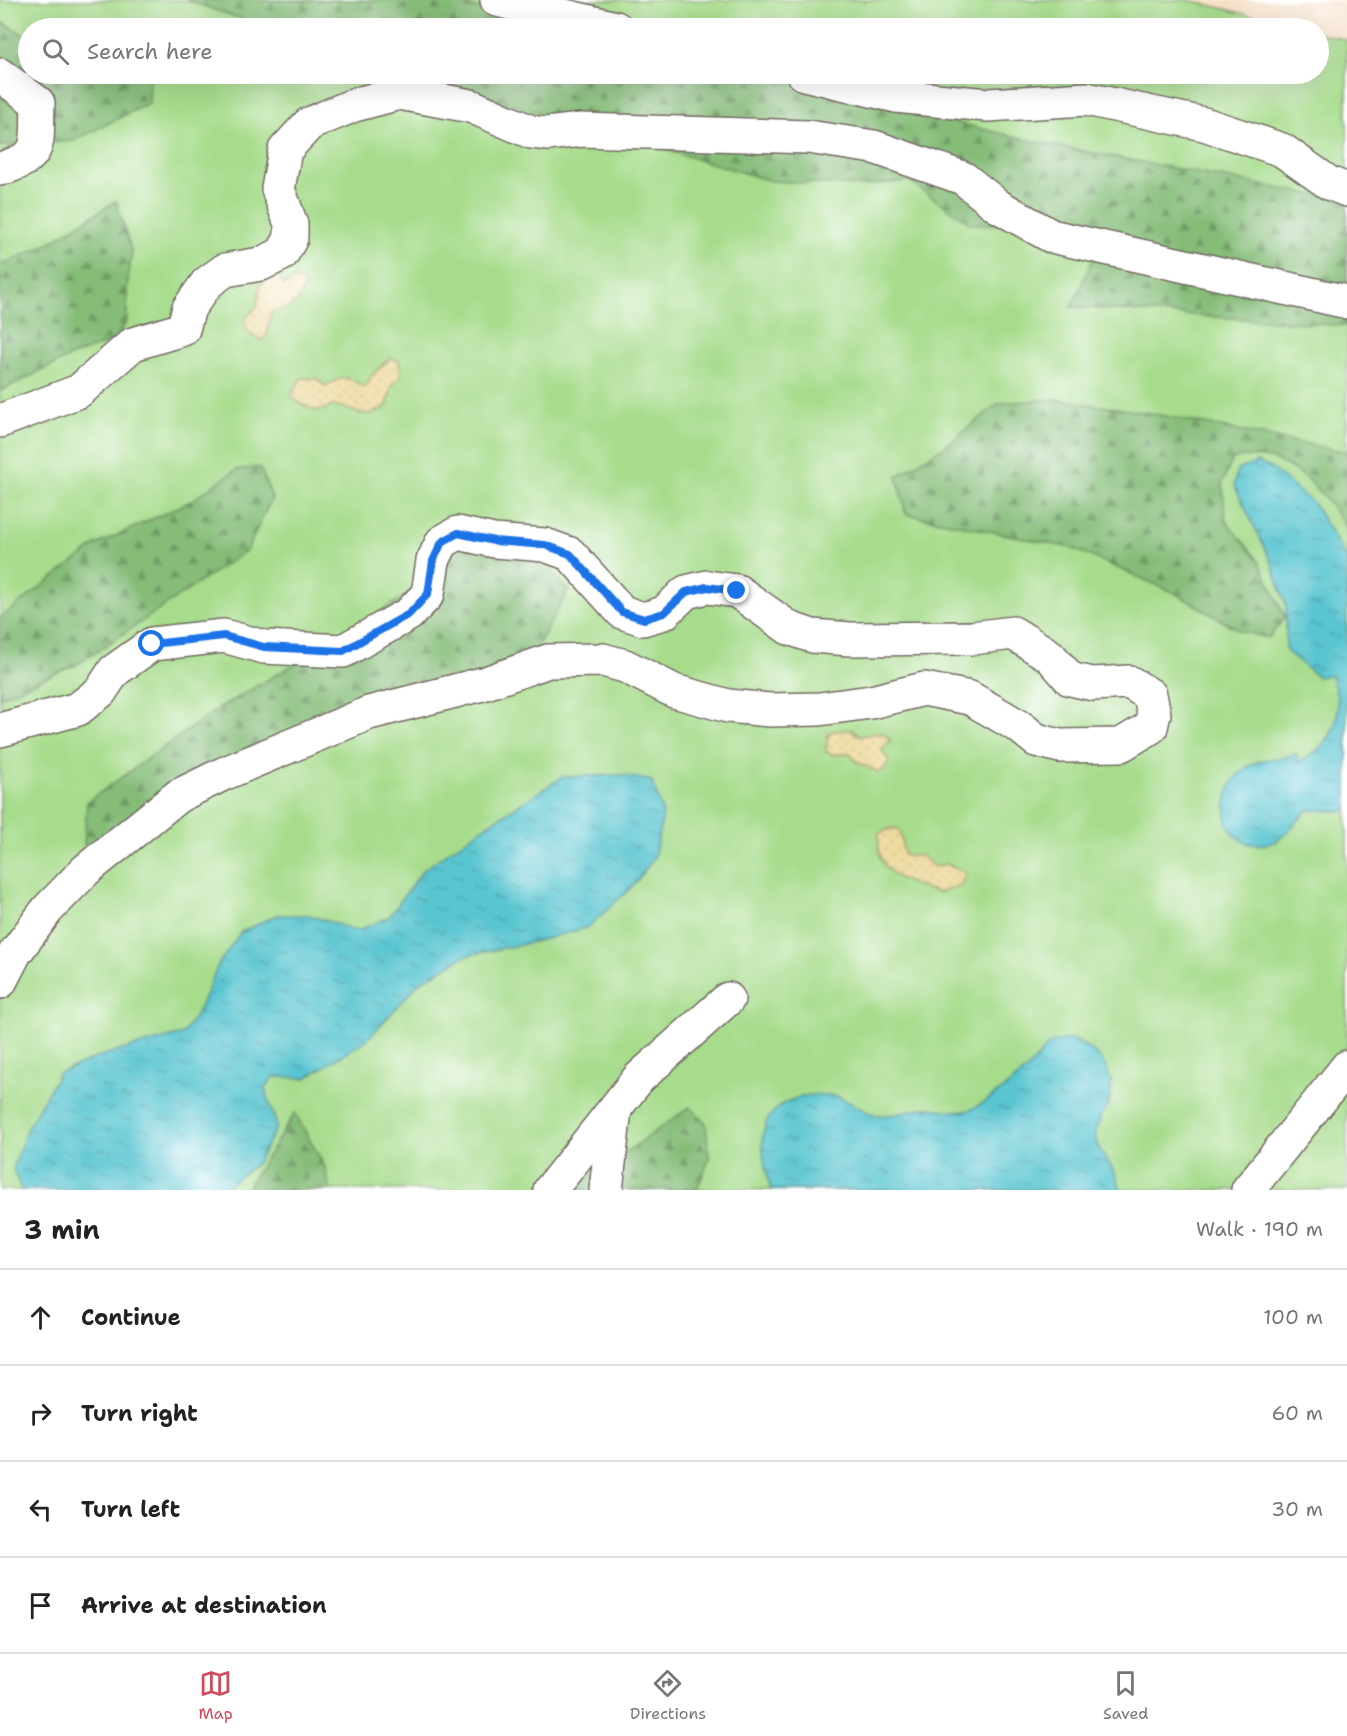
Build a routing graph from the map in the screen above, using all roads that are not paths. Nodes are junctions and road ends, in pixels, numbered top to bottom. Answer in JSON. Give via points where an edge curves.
{"nodes":[{"id":1,"x":497,"y":0,"type":"edge"},
{"id":2,"x":574,"y":18,"type":"edge"},
{"id":3,"x":0,"y":75,"type":"edge"},
{"id":4,"x":846,"y":84,"type":"edge"},
{"id":5,"x":0,"y":169,"type":"edge"},
{"id":6,"x":1347,"y":190,"type":"edge"},
{"id":7,"x":1347,"y":302,"type":"edge"},
{"id":8,"x":0,"y":421,"type":"edge"},
{"id":9,"x":0,"y":730,"type":"edge"},
{"id":10,"x":0,"y":982,"type":"edge"},
{"id":11,"x":728,"y":999,"type":"dead end"},
{"id":12,"x":1347,"y":1067,"type":"edge"},
{"id":13,"x":615,"y":1109,"type":"junction"},
{"id":14,"x":550,"y":1190,"type":"edge"},
{"id":15,"x":606,"y":1190,"type":"edge"},
{"id":16,"x":1248,"y":1190,"type":"edge"}],
"edges":[{"from":1,"to":2,"type":"lane"},
{"from":3,"to":5,"type":"lane","via":[[38,104],[36,147],[25,161]]},
{"from":4,"to":6,"type":"lane","via":[[896,96],[987,105],[1086,99],[1204,124],[1282,150],[1329,183]]},
{"from":7,"to":8,"type":"lane","via":[[1051,236],[998,206],[963,178],[874,147],[808,137],[582,130],[547,134],[531,132],[471,106],[399,93],[354,105],[309,124],[285,150],[278,189],[291,224],[291,238],[282,254],[261,264],[225,270],[207,283],[189,308],[183,328],[133,344],[79,391]]},
{"from":9,"to":10,"type":"lane","via":[[78,709],[101,691],[114,671],[152,644],[224,636],[264,647],[343,651],[409,614],[428,594],[433,561],[442,542],[458,533],[494,541],[545,545],[570,554],[622,612],[644,619],[664,613],[686,592],[707,587],[737,591],[789,628],[812,636],[972,638],[1013,633],[1050,656],[1070,679],[1093,684],[1129,682],[1150,695],[1154,714],[1151,727],[1121,745],[1060,746],[1036,740],[970,698],[924,689],[871,702],[770,710],[728,706],[674,691],[625,666],[603,660],[548,661],[486,683],[369,713],[178,796],[86,870],[47,910],[15,953]]},
{"from":11,"to":13,"type":"lane","via":[[639,1078]]},
{"from":12,"to":16,"type":"lane"},
{"from":13,"to":14,"type":"lane"},
{"from":13,"to":15,"type":"lane"}]}
